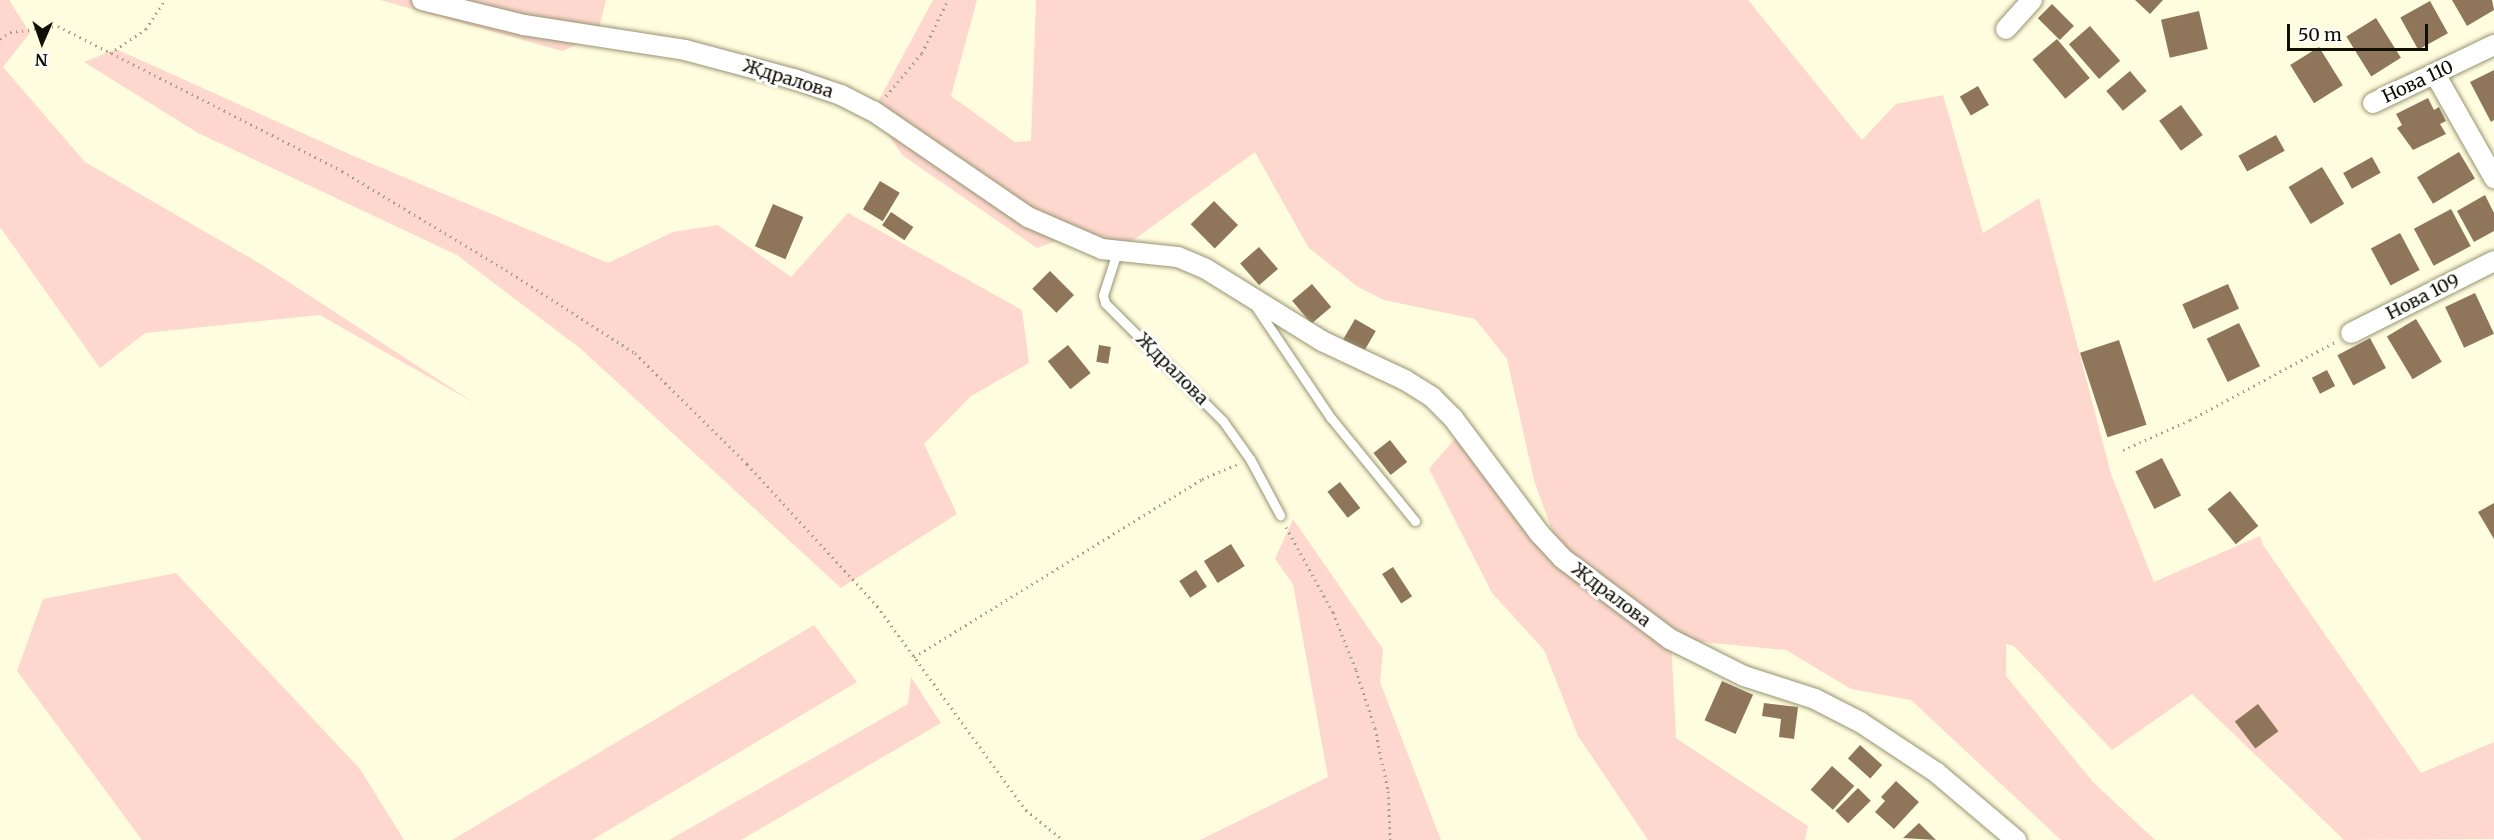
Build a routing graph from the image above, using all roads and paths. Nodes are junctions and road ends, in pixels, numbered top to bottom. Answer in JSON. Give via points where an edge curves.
{"nodes":[{"id":1,"x":165,"y":0,"type":"edge"},
{"id":2,"x":422,"y":0,"type":"edge"},
{"id":3,"x":948,"y":0,"type":"edge"},
{"id":4,"x":2032,"y":0,"type":"edge"},
{"id":5,"x":2006,"y":29,"type":"dead end"},
{"id":6,"x":0,"y":39,"type":"edge"},
{"id":7,"x":2494,"y":45,"type":"edge"},
{"id":8,"x":110,"y":53,"type":"junction"},
{"id":9,"x":2435,"y":74,"type":"junction"},
{"id":10,"x":2373,"y":103,"type":"dead end"},
{"id":11,"x":873,"y":111,"type":"junction"},
{"id":12,"x":2494,"y":178,"type":"edge"},
{"id":13,"x":1117,"y":252,"type":"junction"},
{"id":14,"x":2494,"y":261,"type":"edge"},
{"id":15,"x":1249,"y":296,"type":"junction"},
{"id":16,"x":2351,"y":333,"type":"joint"},
{"id":17,"x":2123,"y":450,"type":"dead end"},
{"id":18,"x":1250,"y":459,"type":"junction"},
{"id":19,"x":1280,"y":515,"type":"joint"},
{"id":20,"x":1415,"y":521,"type":"dead end"},
{"id":21,"x":914,"y":657,"type":"junction"},
{"id":22,"x":1063,"y":840,"type":"edge"},
{"id":23,"x":1390,"y":840,"type":"edge"},
{"id":24,"x":2016,"y":840,"type":"edge"}],
"edges":[{"from":1,"to":8,"type":"path","via":[[146,29]]},
{"from":2,"to":11,"type":"street","name":"Ждралова","via":[[524,25],[695,53],[794,79]]},
{"from":3,"to":11,"type":"path","via":[[922,53]]},
{"from":4,"to":5,"type":"street"},
{"from":6,"to":8,"type":"path","via":[[10,32],[58,26]]},
{"from":7,"to":9,"type":"street","name":"Нова 110"},
{"from":8,"to":21,"type":"path","via":[[342,171],[635,352],[747,464],[877,606]]},
{"from":9,"to":10,"type":"street","name":"Нова 110"},
{"from":9,"to":12,"type":"street"},
{"from":11,"to":13,"type":"street","name":"Ждралова","via":[[1028,217]]},
{"from":13,"to":15,"type":"street","name":"Ждралова","via":[[1151,252],[1178,258],[1206,269]]},
{"from":13,"to":18,"type":"lane","name":"Ждралова","via":[[1103,295],[1105,303],[1223,421]]},
{"from":14,"to":16,"type":"street","name":"Нова 109"},
{"from":15,"to":20,"type":"lane","name":"Ждралова","via":[[1331,418]]},
{"from":15,"to":24,"type":"street","name":"Ждралова","via":[[1322,341],[1432,397],[1453,418],[1562,558],[1670,639],[1744,676],[1815,699],[1860,722],[1937,773]]},
{"from":16,"to":17,"type":"path","via":[[2199,416]]},
{"from":18,"to":19,"type":"lane","name":"Ждралова"},
{"from":18,"to":21,"type":"path","via":[[1202,478]]},
{"from":19,"to":23,"type":"path","via":[[1333,612],[1356,670],[1375,728],[1386,780]]},
{"from":21,"to":22,"type":"path","via":[[1026,810]]}]}
